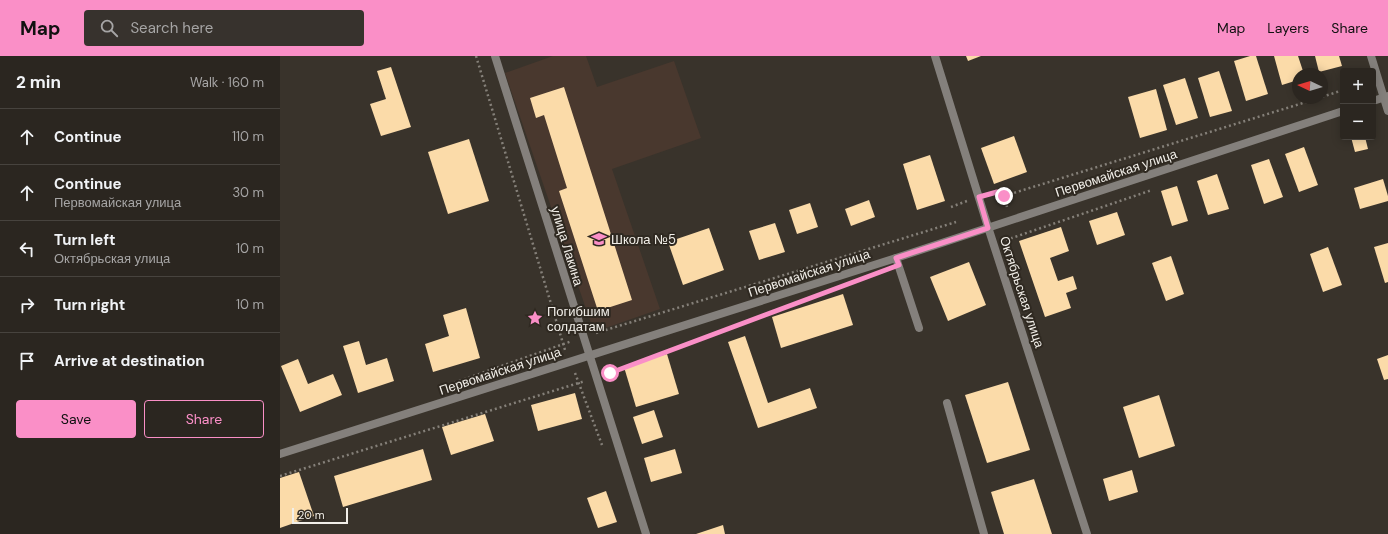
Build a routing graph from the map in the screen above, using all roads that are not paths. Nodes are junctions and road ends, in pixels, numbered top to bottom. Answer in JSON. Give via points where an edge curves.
{"nodes":[{"id":1,"x":495,"y":56,"type":"edge"},
{"id":2,"x":935,"y":56,"type":"edge"},
{"id":3,"x":1371,"y":56,"type":"edge"},
{"id":4,"x":1386,"y":96,"type":"edge"},
{"id":5,"x":1376,"y":100,"type":"edge"},
{"id":6,"x":1340,"y":111,"type":"edge"},
{"id":7,"x":1388,"y":111,"type":"edge"},
{"id":8,"x":988,"y":228,"type":"junction"},
{"id":9,"x":896,"y":258,"type":"junction"},
{"id":10,"x":919,"y":328,"type":"dead end"},
{"id":11,"x":589,"y":355,"type":"junction"},
{"id":12,"x":947,"y":403,"type":"dead end"},
{"id":13,"x":280,"y":454,"type":"edge"},
{"id":14,"x":646,"y":534,"type":"edge"},
{"id":15,"x":984,"y":534,"type":"edge"},
{"id":16,"x":1087,"y":534,"type":"edge"}],
"edges":[{"from":1,"to":11,"type":"street","name":"улица Лакина"},
{"from":2,"to":8,"type":"street","name":"Октябрьская улица"},
{"from":3,"to":4,"type":"street"},
{"from":4,"to":5,"type":"street"},
{"from":4,"to":7,"type":"street"},
{"from":6,"to":8,"type":"street","name":"Первомайская улица"},
{"from":8,"to":9,"type":"street","name":"Первомайская улица"},
{"from":8,"to":16,"type":"street","name":"Октябрьская улица"},
{"from":9,"to":10,"type":"street"},
{"from":9,"to":11,"type":"street","name":"Первомайская улица"},
{"from":11,"to":13,"type":"street","name":"Первомайская улица"},
{"from":11,"to":14,"type":"street","name":"улица Лакина"},
{"from":12,"to":15,"type":"street"}]}
